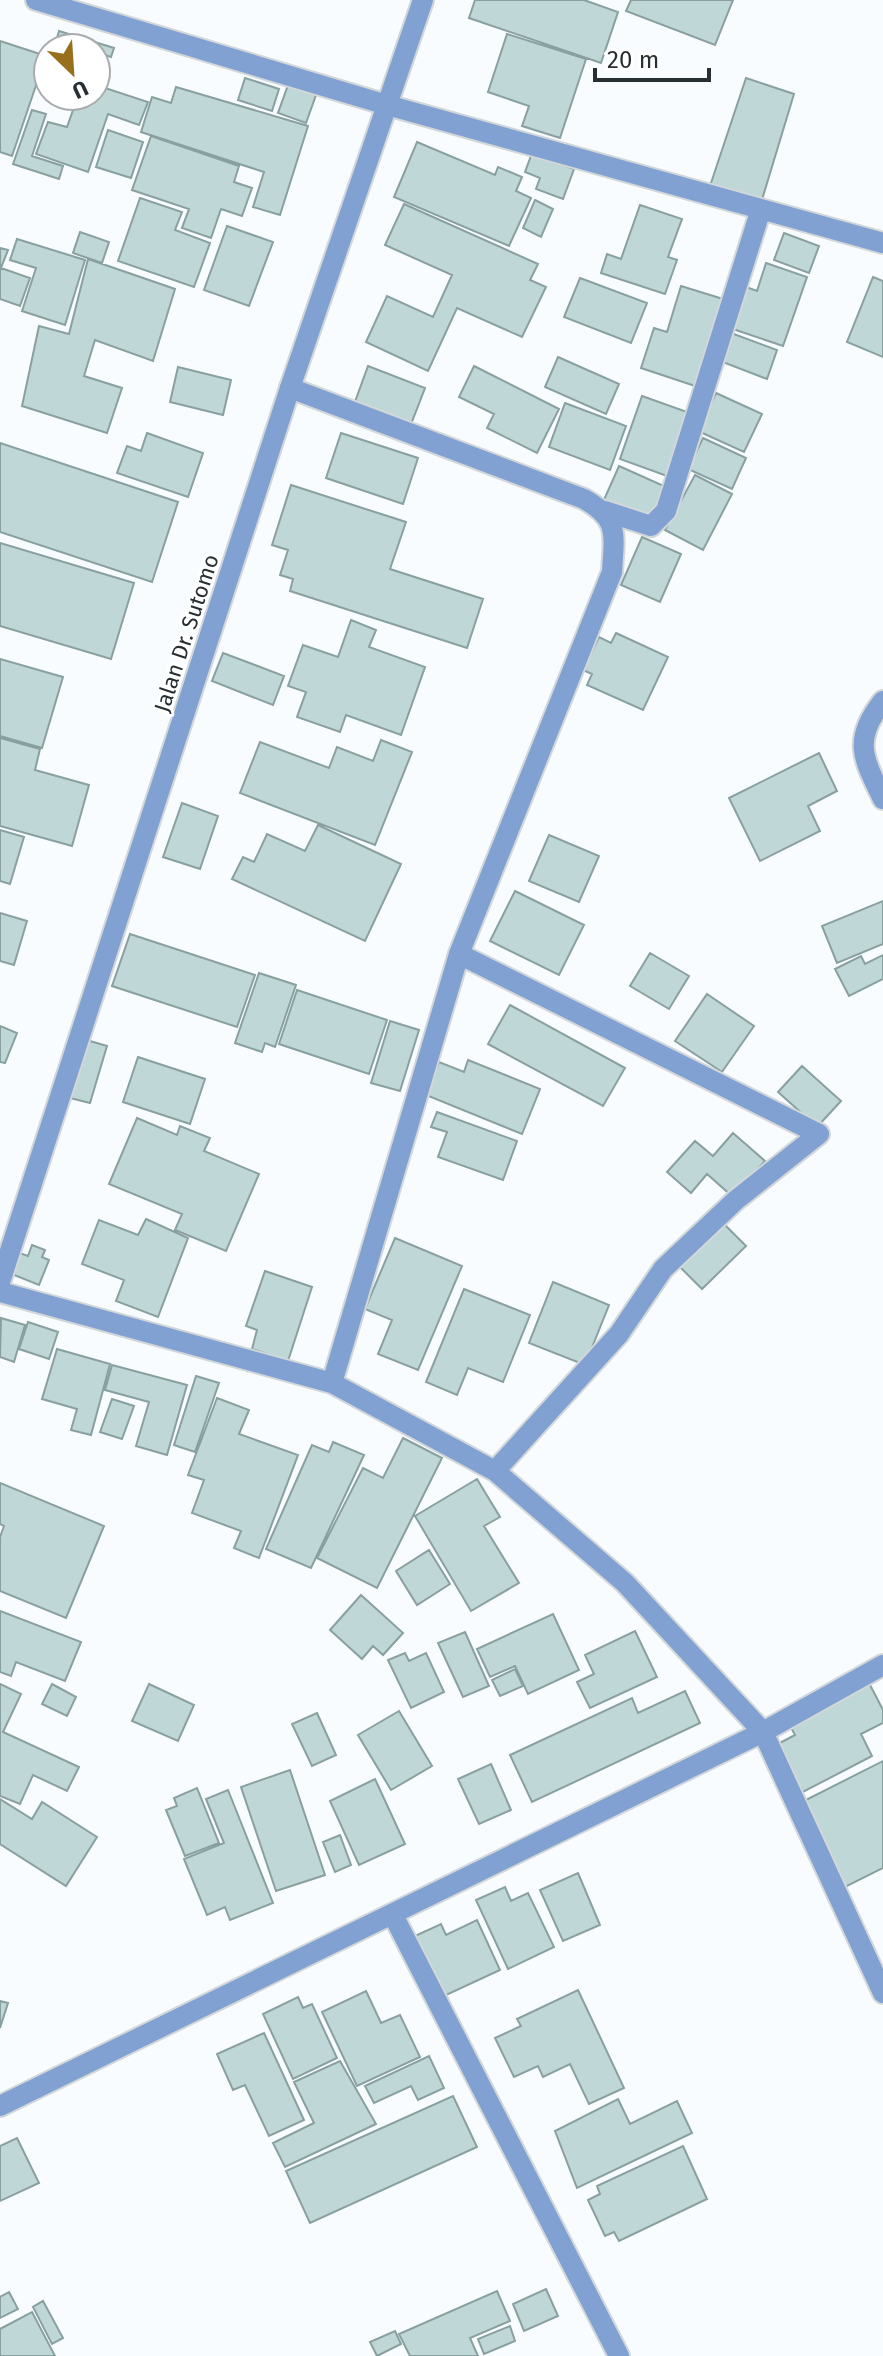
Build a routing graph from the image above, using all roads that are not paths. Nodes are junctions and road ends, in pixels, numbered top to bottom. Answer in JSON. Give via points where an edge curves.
{"nodes":[{"id":1,"x":36,"y":0,"type":"edge"},
{"id":2,"x":423,"y":0,"type":"edge"},
{"id":3,"x":387,"y":105,"type":"junction"},
{"id":4,"x":761,"y":209,"type":"junction"},
{"id":5,"x":883,"y":243,"type":"edge"},
{"id":6,"x":290,"y":388,"type":"junction"},
{"id":7,"x":605,"y":511,"type":"junction"},
{"id":8,"x":883,"y":701,"type":"edge"},
{"id":9,"x":883,"y":799,"type":"edge"},
{"id":10,"x":459,"y":954,"type":"junction"},
{"id":11,"x":0,"y":1282,"type":"edge"},
{"id":12,"x":0,"y":1292,"type":"edge"},
{"id":13,"x":332,"y":1383,"type":"junction"},
{"id":14,"x":495,"y":1471,"type":"junction"},
{"id":15,"x":883,"y":1665,"type":"edge"},
{"id":16,"x":763,"y":1732,"type":"junction"},
{"id":17,"x":393,"y":1915,"type":"junction"},
{"id":18,"x":883,"y":1993,"type":"edge"},
{"id":19,"x":0,"y":2106,"type":"edge"},
{"id":20,"x":619,"y":2356,"type":"edge"}],
"edges":[{"from":1,"to":3,"type":"street"},
{"from":2,"to":3,"type":"street","name":"Jalan Dr. Sutomo"},
{"from":3,"to":4,"type":"street"},
{"from":3,"to":6,"type":"street","name":"Jalan Dr. Sutomo"},
{"from":4,"to":5,"type":"street"},
{"from":4,"to":7,"type":"street","via":[[666,511],[651,526]]},
{"from":6,"to":7,"type":"street","via":[[556,487]]},
{"from":6,"to":11,"type":"street","name":"Jalan Dr. Sutomo"},
{"from":7,"to":10,"type":"street","via":[[614,532],[612,572]]},
{"from":8,"to":9,"type":"street","via":[[862,744],[864,761]]},
{"from":10,"to":13,"type":"street"},
{"from":10,"to":14,"type":"street","via":[[819,1134],[736,1200],[663,1269],[619,1334]]},
{"from":12,"to":13,"type":"street"},
{"from":13,"to":14,"type":"street"},
{"from":14,"to":16,"type":"street","via":[[625,1583]]},
{"from":15,"to":16,"type":"street"},
{"from":16,"to":17,"type":"street"},
{"from":16,"to":18,"type":"street"},
{"from":17,"to":19,"type":"street"},
{"from":17,"to":20,"type":"street"}]}
